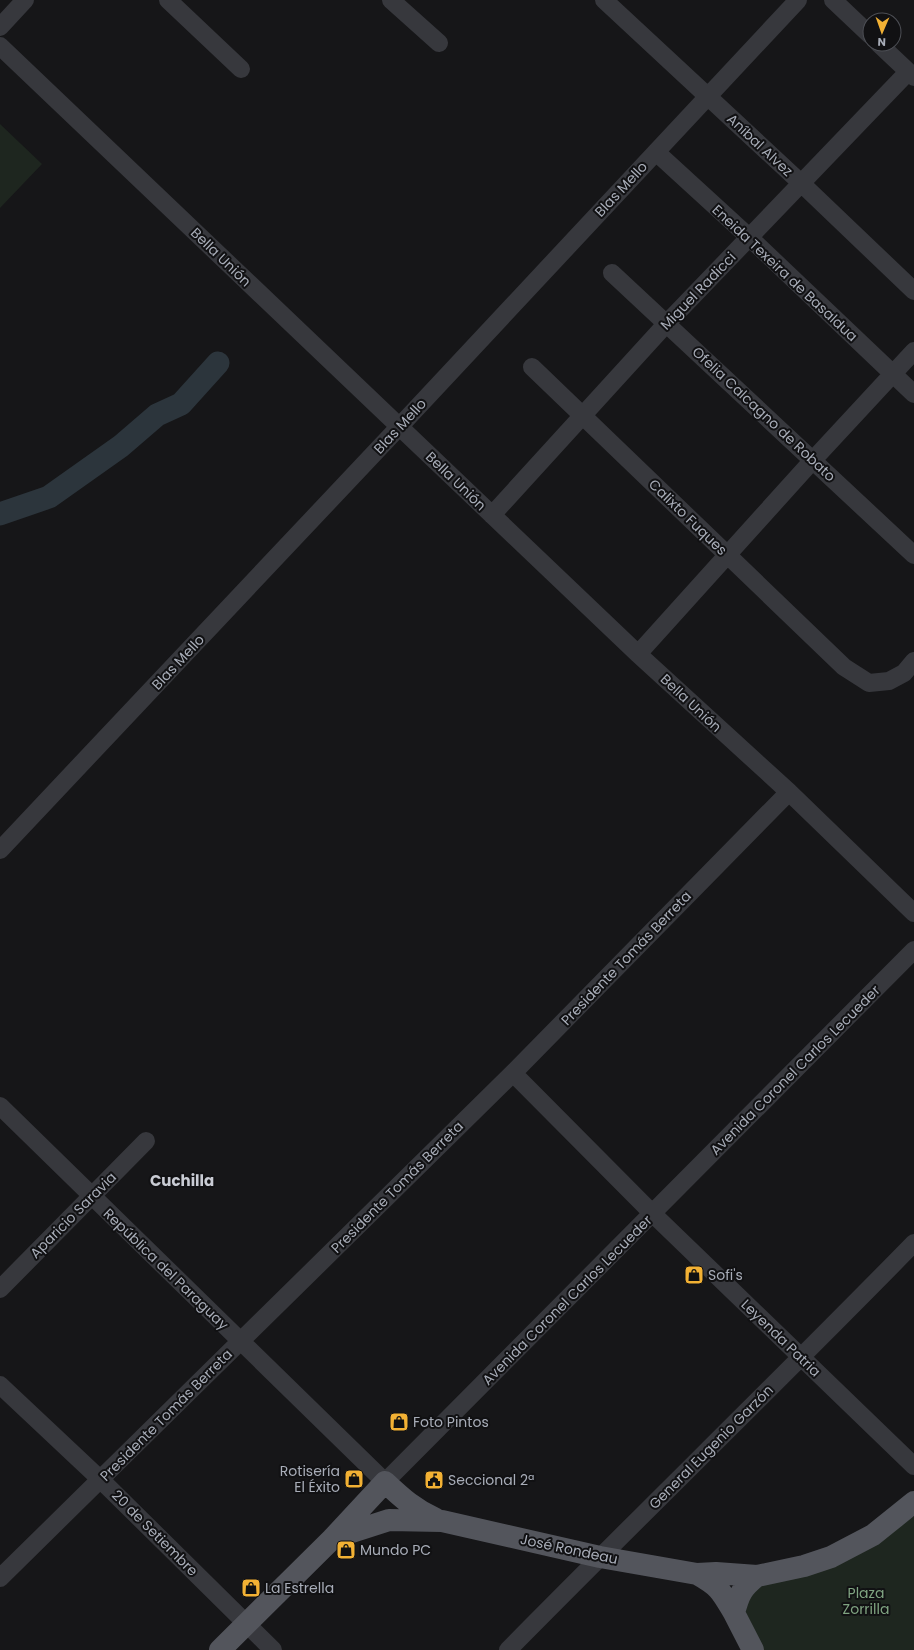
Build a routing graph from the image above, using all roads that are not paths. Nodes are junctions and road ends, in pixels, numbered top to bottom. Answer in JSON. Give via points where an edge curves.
{"nodes":[{"id":1,"x":25,"y":0,"type":"edge"},
{"id":2,"x":168,"y":0,"type":"edge"},
{"id":3,"x":391,"y":0,"type":"edge"},
{"id":4,"x":604,"y":0,"type":"edge"},
{"id":5,"x":798,"y":0,"type":"edge"},
{"id":6,"x":833,"y":0,"type":"edge"},
{"id":7,"x":0,"y":27,"type":"edge"},
{"id":8,"x":862,"y":27,"type":"edge"},
{"id":9,"x":438,"y":43,"type":"dead end"},
{"id":10,"x":0,"y":46,"type":"edge"},
{"id":11,"x":888,"y":52,"type":"edge"},
{"id":12,"x":241,"y":69,"type":"dead end"},
{"id":13,"x":911,"y":74,"type":"edge"},
{"id":14,"x":708,"y":97,"type":"junction"},
{"id":15,"x":656,"y":152,"type":"junction"},
{"id":16,"x":801,"y":183,"type":"junction"},
{"id":17,"x":750,"y":238,"type":"junction"},
{"id":18,"x":612,"y":273,"type":"dead end"},
{"id":19,"x":914,"y":291,"type":"edge"},
{"id":20,"x":667,"y":323,"type":"junction"},
{"id":21,"x":914,"y":351,"type":"edge"},
{"id":22,"x":532,"y":367,"type":"dead end"},
{"id":23,"x":892,"y":374,"type":"junction"},
{"id":24,"x":914,"y":394,"type":"edge"},
{"id":25,"x":583,"y":416,"type":"junction"},
{"id":26,"x":399,"y":427,"type":"junction"},
{"id":27,"x":813,"y":460,"type":"junction"},
{"id":28,"x":492,"y":516,"type":"junction"},
{"id":29,"x":914,"y":555,"type":"edge"},
{"id":30,"x":728,"y":556,"type":"junction"},
{"id":31,"x":638,"y":654,"type":"junction"},
{"id":32,"x":914,"y":661,"type":"edge"},
{"id":33,"x":788,"y":792,"type":"junction"},
{"id":34,"x":0,"y":850,"type":"edge"},
{"id":35,"x":914,"y":913,"type":"edge"},
{"id":36,"x":914,"y":950,"type":"edge"},
{"id":37,"x":513,"y":1073,"type":"junction"},
{"id":38,"x":0,"y":1106,"type":"edge"},
{"id":39,"x":146,"y":1141,"type":"dead end"},
{"id":40,"x":92,"y":1197,"type":"junction"},
{"id":41,"x":652,"y":1213,"type":"junction"},
{"id":42,"x":914,"y":1243,"type":"edge"},
{"id":43,"x":0,"y":1289,"type":"edge"},
{"id":44,"x":240,"y":1341,"type":"junction"},
{"id":45,"x":802,"y":1357,"type":"junction"},
{"id":46,"x":0,"y":1385,"type":"edge"},
{"id":47,"x":914,"y":1466,"type":"edge"},
{"id":48,"x":100,"y":1479,"type":"junction"},
{"id":49,"x":385,"y":1482,"type":"junction"},
{"id":50,"x":911,"y":1508,"type":"edge"},
{"id":51,"x":442,"y":1521,"type":"junction"},
{"id":52,"x":333,"y":1538,"type":"junction"},
{"id":53,"x":600,"y":1557,"type":"junction"},
{"id":54,"x":697,"y":1574,"type":"junction"},
{"id":55,"x":757,"y":1576,"type":"junction"},
{"id":56,"x":0,"y":1578,"type":"edge"},
{"id":57,"x":734,"y":1613,"type":"junction"},
{"id":58,"x":246,"y":1624,"type":"junction"},
{"id":59,"x":220,"y":1650,"type":"edge"},
{"id":60,"x":273,"y":1650,"type":"edge"},
{"id":61,"x":508,"y":1650,"type":"edge"},
{"id":62,"x":753,"y":1650,"type":"edge"}],
"edges":[{"from":1,"to":7,"type":"street"},
{"from":2,"to":12,"type":"street"},
{"from":3,"to":9,"type":"street"},
{"from":4,"to":14,"type":"street","name":"Aníbal Alvez"},
{"from":5,"to":14,"type":"street","name":"Blas Mello"},
{"from":6,"to":8,"type":"street"},
{"from":10,"to":26,"type":"street","name":"Bella Unión"},
{"from":11,"to":13,"type":"street"},
{"from":13,"to":16,"type":"street","name":"Miguel Radicci"},
{"from":14,"to":15,"type":"street","name":"Blas Mello"},
{"from":14,"to":16,"type":"street","name":"Aníbal Alvez"},
{"from":15,"to":17,"type":"street","name":"Eneida Texeira de Basaldua"},
{"from":15,"to":26,"type":"street","name":"Blas Mello"},
{"from":16,"to":17,"type":"street","name":"Miguel Radicci"},
{"from":16,"to":19,"type":"street","name":"Aníbal Alvez"},
{"from":17,"to":20,"type":"street","name":"Miguel Radicci"},
{"from":17,"to":23,"type":"street","name":"Eneida Texeira de Basaldua"},
{"from":18,"to":20,"type":"street","name":"Ofelia Calcagno de Robato"},
{"from":20,"to":25,"type":"street","name":"Miguel Radicci"},
{"from":20,"to":27,"type":"street","name":"Ofelia Calcagno de Robato"},
{"from":21,"to":23,"type":"street"},
{"from":22,"to":25,"type":"street","name":"Calixto Fuques"},
{"from":23,"to":24,"type":"street","name":"Eneida Texeira de Basaldua"},
{"from":23,"to":27,"type":"street"},
{"from":25,"to":28,"type":"street","name":"Miguel Radicci"},
{"from":25,"to":30,"type":"street","name":"Calixto Fuques"},
{"from":26,"to":28,"type":"street","name":"Bella Unión"},
{"from":26,"to":34,"type":"street","name":"Blas Mello"},
{"from":27,"to":29,"type":"street","name":"Ofelia Calcagno de Robato"},
{"from":27,"to":30,"type":"street"},
{"from":28,"to":31,"type":"street","name":"Bella Unión"},
{"from":30,"to":31,"type":"street"},
{"from":30,"to":32,"type":"street","name":"Calixto Fuques","via":[[844,667],[869,683],[889,681],[904,673]]},
{"from":31,"to":33,"type":"street","name":"Bella Unión"},
{"from":33,"to":35,"type":"street","name":"Bella Unión"},
{"from":33,"to":37,"type":"street","name":"Presidente Tomás Berreta"},
{"from":36,"to":41,"type":"street","name":"Avenida Coronel Carlos Lecueder"},
{"from":37,"to":41,"type":"street","name":"Leyenda Patria"},
{"from":37,"to":44,"type":"street","name":"Presidente Tomás Berreta"},
{"from":38,"to":40,"type":"street","name":"República del Paraguay"},
{"from":39,"to":40,"type":"street","name":"Aparicio Saravia"},
{"from":40,"to":43,"type":"street","name":"Aparicio Saravia"},
{"from":40,"to":44,"type":"street","name":"República del Paraguay"},
{"from":41,"to":45,"type":"street","name":"Leyenda Patria"},
{"from":41,"to":49,"type":"street","name":"Avenida Coronel Carlos Lecueder"},
{"from":42,"to":45,"type":"street","name":"General Eugenio Garzón"},
{"from":44,"to":48,"type":"street","name":"Presidente Tomás Berreta"},
{"from":44,"to":49,"type":"street","name":"República del Paraguay"},
{"from":45,"to":47,"type":"street","name":"Leyenda Patria"},
{"from":45,"to":53,"type":"street","name":"General Eugenio Garzón"},
{"from":46,"to":48,"type":"street","name":"20 de Setiembre"},
{"from":48,"to":56,"type":"street","name":"Presidente Tomás Berreta"},
{"from":48,"to":58,"type":"street","name":"20 de Setiembre"},
{"from":49,"to":51,"type":"main road","name":"José Rondeau","via":[[419,1512]]},
{"from":49,"to":52,"type":"main road","name":"Avenida Coronel Carlos Lecueder"},
{"from":50,"to":55,"type":"main road","via":[[872,1535],[831,1557],[804,1566]]},
{"from":51,"to":52,"type":"main road","name":"José Rondeau","via":[[389,1520]]},
{"from":51,"to":53,"type":"main road","name":"José Rondeau"},
{"from":52,"to":58,"type":"main road","name":"Avenida Coronel Carlos Lecueder"},
{"from":53,"to":54,"type":"main road","name":"José Rondeau"},
{"from":53,"to":61,"type":"street","name":"General Eugenio Garzón"},
{"from":54,"to":55,"type":"main road","name":"José Rondeau"},
{"from":54,"to":57,"type":"main road","name":"José Rondeau","via":[[720,1589]]},
{"from":55,"to":57,"type":"main road","via":[[738,1595]]},
{"from":57,"to":62,"type":"main road","name":"José Rondeau"},
{"from":58,"to":59,"type":"main road","name":"Avenida Coronel Carlos Lecueder"},
{"from":58,"to":60,"type":"street","name":"20 de Setiembre"}]}
